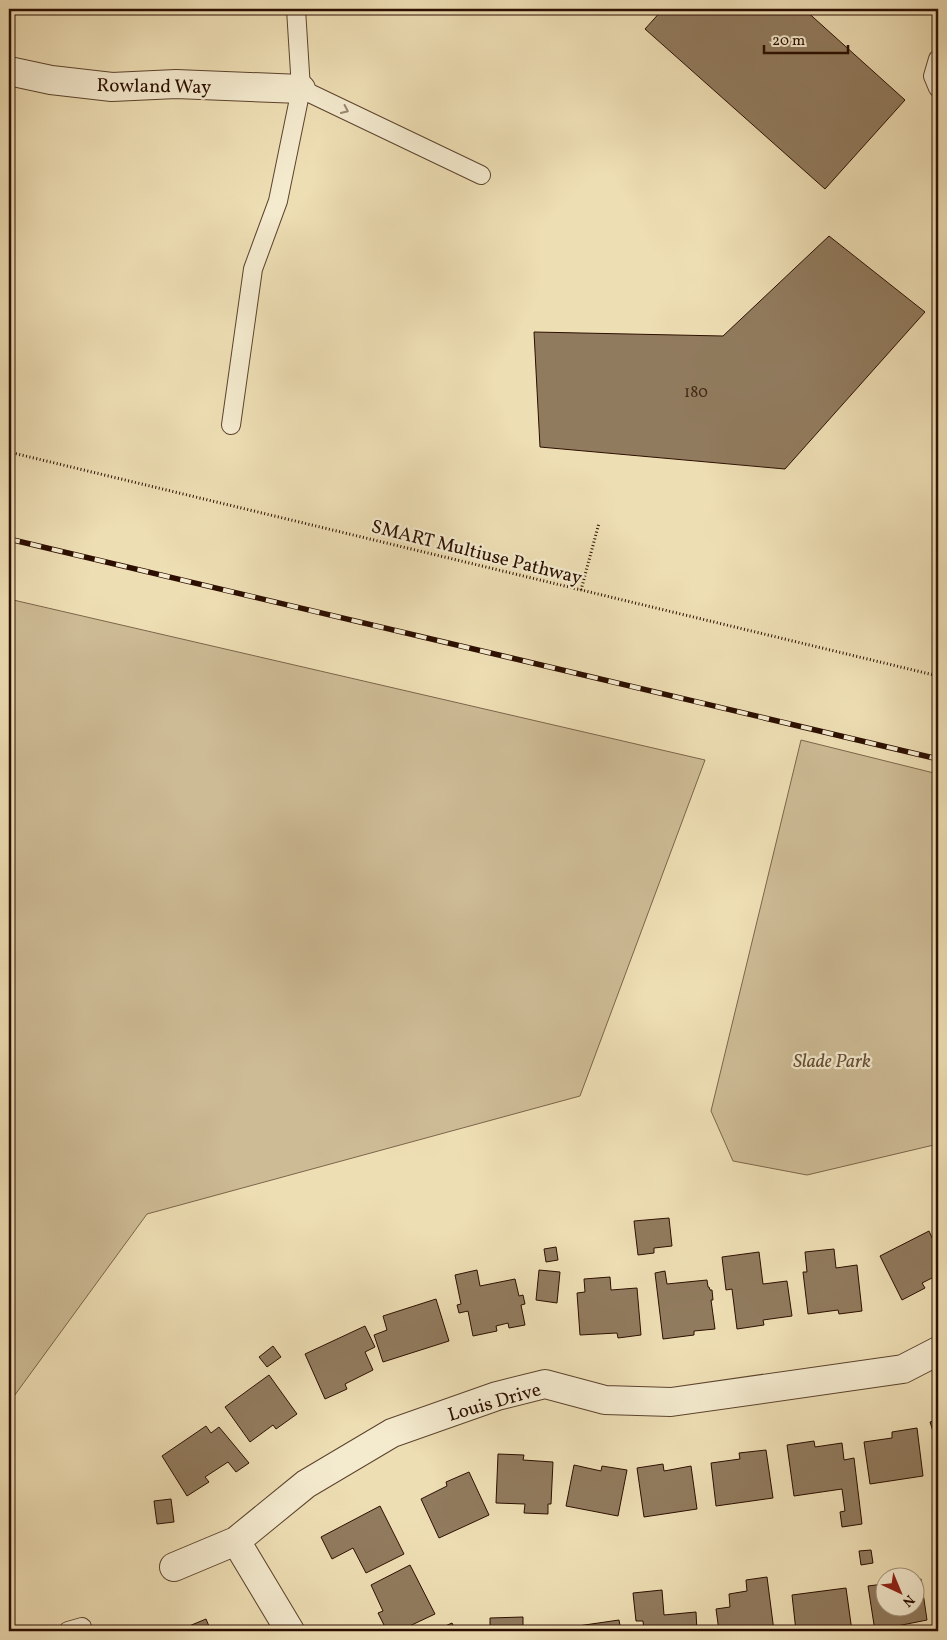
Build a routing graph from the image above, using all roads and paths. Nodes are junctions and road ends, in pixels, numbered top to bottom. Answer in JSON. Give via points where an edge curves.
{"nodes":[{"id":1,"x":296,"y":9,"type":"edge"},
{"id":2,"x":938,"y":59,"type":"edge"},
{"id":3,"x":9,"y":71,"type":"edge"},
{"id":4,"x":938,"y":88,"type":"edge"},
{"id":5,"x":301,"y":89,"type":"junction"},
{"id":6,"x":481,"y":175,"type":"dead end"},
{"id":7,"x":231,"y":425,"type":"dead end"},
{"id":8,"x":9,"y":452,"type":"edge"},
{"id":9,"x":599,"y":523,"type":"dead end"},
{"id":10,"x":581,"y":590,"type":"junction"},
{"id":11,"x":938,"y":676,"type":"edge"},
{"id":12,"x":938,"y":1351,"type":"edge"},
{"id":13,"x":236,"y":1541,"type":"junction"},
{"id":14,"x":174,"y":1566,"type":"dead end"},
{"id":15,"x":68,"y":1631,"type":"edge"},
{"id":16,"x":82,"y":1631,"type":"edge"},
{"id":17,"x":290,"y":1631,"type":"edge"}],
"edges":[{"from":1,"to":5,"type":"lane"},
{"from":2,"to":4,"type":"lane","via":[[933,76]]},
{"from":3,"to":5,"type":"street","name":"Rowland Way","via":[[112,87],[176,84]]},
{"from":5,"to":6,"type":"lane","one_way":true},
{"from":5,"to":7,"type":"lane","via":[[278,201],[253,269]]},
{"from":8,"to":10,"type":"path","name":"SMART Multiuse Pathway"},
{"from":9,"to":10,"type":"path"},
{"from":10,"to":11,"type":"path","name":"SMART Multiuse Pathway"},
{"from":12,"to":13,"type":"street","name":"Louis Drive","via":[[903,1369],[671,1402],[605,1400],[545,1384],[497,1396],[392,1433],[306,1484]]},
{"from":13,"to":14,"type":"street","name":"Louis Drive"},
{"from":13,"to":17,"type":"street"},
{"from":15,"to":16,"type":"lane","via":[[82,1627]]}]}
